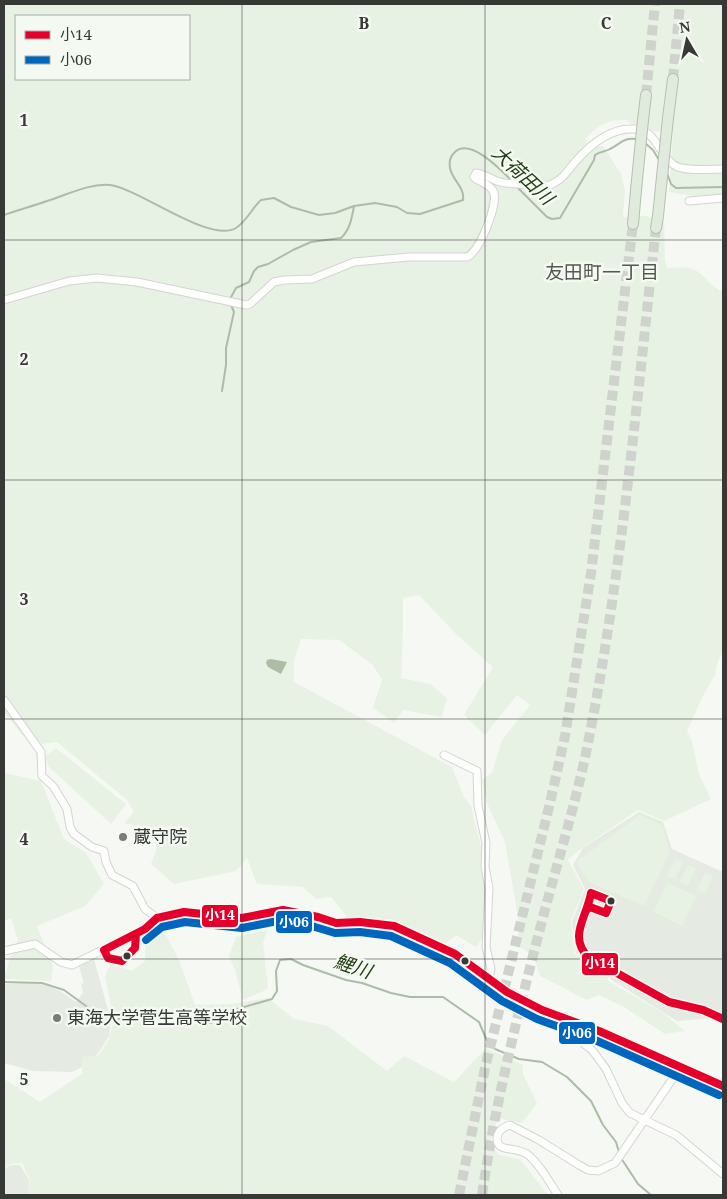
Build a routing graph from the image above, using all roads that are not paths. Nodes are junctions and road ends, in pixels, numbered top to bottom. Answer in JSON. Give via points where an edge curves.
{"nodes":[{"id":1,"x":673,"y":79,"type":"tunnel mouth"},
{"id":2,"x":646,"y":95,"type":"tunnel mouth"},
{"id":3,"x":723,"y":169,"type":"edge"},
{"id":4,"x":723,"y":198,"type":"edge"},
{"id":5,"x":689,"y":201,"type":"dead end"},
{"id":6,"x":633,"y":224,"type":"tunnel mouth"},
{"id":7,"x":656,"y":228,"type":"tunnel mouth"},
{"id":8,"x":4,"y":300,"type":"edge"},
{"id":9,"x":4,"y":700,"type":"edge"},
{"id":10,"x":444,"y":755,"type":"dead end"},
{"id":11,"x":588,"y":909,"type":"dead end"},
{"id":12,"x":157,"y":918,"type":"junction"},
{"id":13,"x":4,"y":951,"type":"edge"},
{"id":14,"x":489,"y":978,"type":"junction"},
{"id":15,"x":542,"y":1010,"type":"junction"},
{"id":16,"x":723,"y":1019,"type":"edge"},
{"id":17,"x":586,"y":1026,"type":"junction"},
{"id":18,"x":579,"y":1040,"type":"junction"},
{"id":19,"x":680,"y":1068,"type":"junction"},
{"id":20,"x":723,"y":1086,"type":"edge"},
{"id":21,"x":644,"y":1121,"type":"junction"},
{"id":22,"x":723,"y":1174,"type":"edge"},
{"id":23,"x":558,"y":1195,"type":"edge"}],
"edges":[{"from":1,"to":7,"type":"highway","bridge":true},
{"from":2,"to":6,"type":"highway","bridge":true},
{"from":3,"to":8,"type":"street","via":[[677,166],[651,135],[637,129],[626,129],[597,141],[556,182],[544,186],[501,183],[480,173],[474,174],[476,179],[492,189],[494,204],[474,252],[463,258],[409,257],[354,262],[312,279],[274,282],[246,305],[137,282],[96,278],[69,281]]},
{"from":4,"to":5,"type":"street"},
{"from":9,"to":12,"type":"street","via":[[41,752],[42,776],[67,809],[74,834],[104,851],[112,875],[133,886],[144,909]]},
{"from":10,"to":14,"type":"street","via":[[477,771],[478,806],[486,843],[485,867],[490,888],[486,947],[491,969]]},
{"from":11,"to":16,"type":"street","via":[[578,934],[581,949],[588,957],[669,1002],[702,1009]]},
{"from":12,"to":13,"type":"street","via":[[145,929],[72,965],[61,962],[35,944]]},
{"from":12,"to":14,"type":"street","via":[[184,912],[242,918],[283,910],[336,923],[394,926],[455,954]]},
{"from":14,"to":15,"type":"street"},
{"from":15,"to":17,"type":"street"},
{"from":15,"to":18,"type":"street"},
{"from":17,"to":18,"type":"street"},
{"from":17,"to":19,"type":"street"},
{"from":18,"to":21,"type":"street","via":[[602,1063],[622,1104]]},
{"from":19,"to":20,"type":"street"},
{"from":19,"to":21,"type":"street"},
{"from":21,"to":22,"type":"street","via":[[676,1135]]},
{"from":21,"to":23,"type":"street","via":[[615,1163],[598,1171],[588,1170],[531,1135],[510,1125],[504,1126],[499,1131],[498,1145],[528,1155]]}]}
